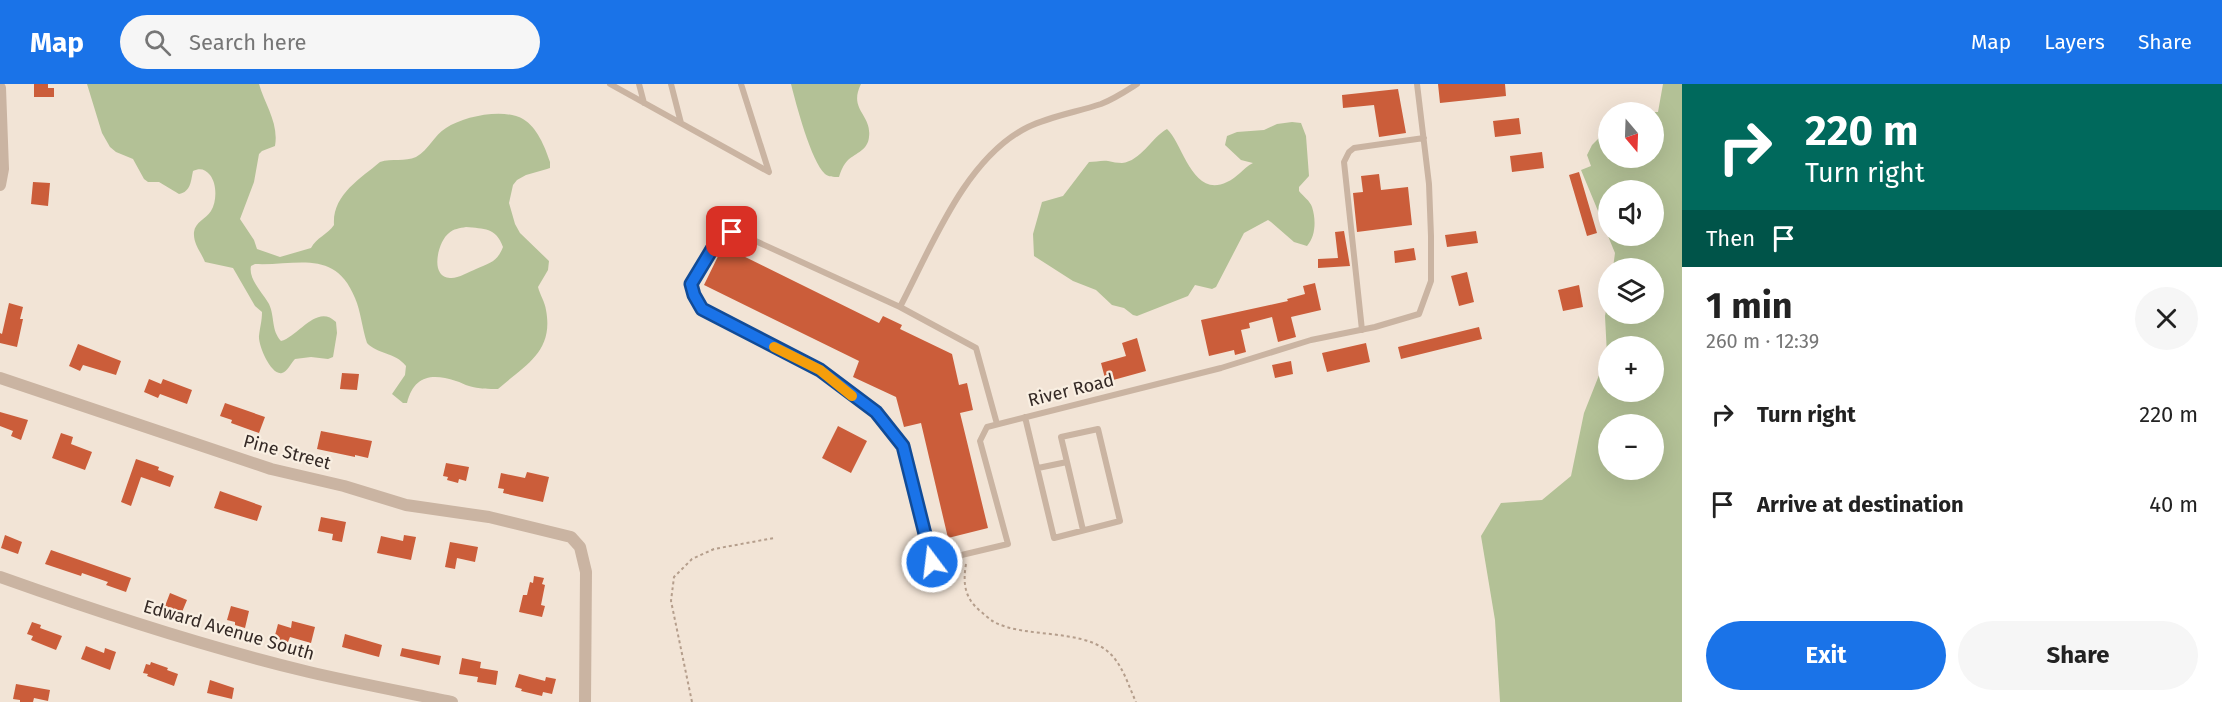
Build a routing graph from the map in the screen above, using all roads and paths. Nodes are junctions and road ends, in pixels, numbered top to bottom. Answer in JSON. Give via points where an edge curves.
{"nodes":[{"id":1,"x":610,"y":84,"type":"edge"},
{"id":2,"x":639,"y":84,"type":"edge"},
{"id":3,"x":671,"y":84,"type":"edge"},
{"id":4,"x":741,"y":84,"type":"edge"},
{"id":5,"x":1137,"y":84,"type":"edge"},
{"id":6,"x":1417,"y":84,"type":"edge"},
{"id":7,"x":0,"y":88,"type":"edge"},
{"id":8,"x":644,"y":103,"type":"junction"},
{"id":9,"x":681,"y":123,"type":"junction"},
{"id":10,"x":1424,"y":138,"type":"junction"},
{"id":11,"x":0,"y":185,"type":"edge"},
{"id":12,"x":900,"y":307,"type":"junction"},
{"id":13,"x":1362,"y":330,"type":"junction"},
{"id":14,"x":0,"y":378,"type":"edge"},
{"id":15,"x":1025,"y":417,"type":"junction"},
{"id":16,"x":997,"y":424,"type":"junction"},
{"id":17,"x":1067,"y":462,"type":"junction"},
{"id":18,"x":1038,"y":468,"type":"junction"},
{"id":19,"x":1083,"y":530,"type":"junction"},
{"id":20,"x":774,"y":538,"type":"dead end"},
{"id":21,"x":967,"y":555,"type":"junction"},
{"id":22,"x":0,"y":577,"type":"edge"},
{"id":23,"x":452,"y":702,"type":"edge"},
{"id":24,"x":585,"y":702,"type":"edge"},
{"id":25,"x":692,"y":702,"type":"edge"},
{"id":26,"x":1136,"y":702,"type":"edge"}],
"edges":[{"from":1,"to":8,"type":"lane"},
{"from":2,"to":8,"type":"lane"},
{"from":3,"to":9,"type":"lane"},
{"from":4,"to":9,"type":"lane","via":[[769,172]]},
{"from":5,"to":12,"type":"lane","via":[[1102,103],[1026,128],[1002,144],[983,162],[947,217]]},
{"from":6,"to":10,"type":"lane","name":"River Road"},
{"from":7,"to":11,"type":"street"},
{"from":8,"to":9,"type":"lane"},
{"from":10,"to":13,"type":"lane","name":"River Road","via":[[1431,282],[1419,314]]},
{"from":10,"to":13,"type":"lane","via":[[1354,148],[1344,162]]},
{"from":12,"to":16,"type":"lane","via":[[976,348]]},
{"from":12,"to":21,"type":"lane","via":[[732,232],[720,236],[691,284],[702,309],[820,370],[876,412],[903,446],[932,562]]},
{"from":13,"to":15,"type":"lane","name":"River Road","via":[[1311,340],[1221,368]]},
{"from":14,"to":24,"type":"street","name":"Pine Street","via":[[271,469],[406,505],[489,517],[571,537],[580,547],[586,572]]},
{"from":15,"to":16,"type":"lane","name":"River Road"},
{"from":15,"to":18,"type":"lane"},
{"from":16,"to":21,"type":"lane","via":[[987,427],[980,441],[1008,544]]},
{"from":17,"to":18,"type":"lane"},
{"from":17,"to":19,"type":"lane"},
{"from":17,"to":19,"type":"lane","via":[[1061,437],[1098,429],[1120,521]]},
{"from":18,"to":19,"type":"lane","via":[[1054,538]]},
{"from":20,"to":25,"type":"path","via":[[714,549],[692,559],[674,577],[671,601]]},
{"from":21,"to":26,"type":"path","via":[[963,582],[972,603],[993,622],[1094,643],[1119,664]]},
{"from":22,"to":23,"type":"street","name":"Edward Avenue South","via":[[197,642],[309,672]]}]}
